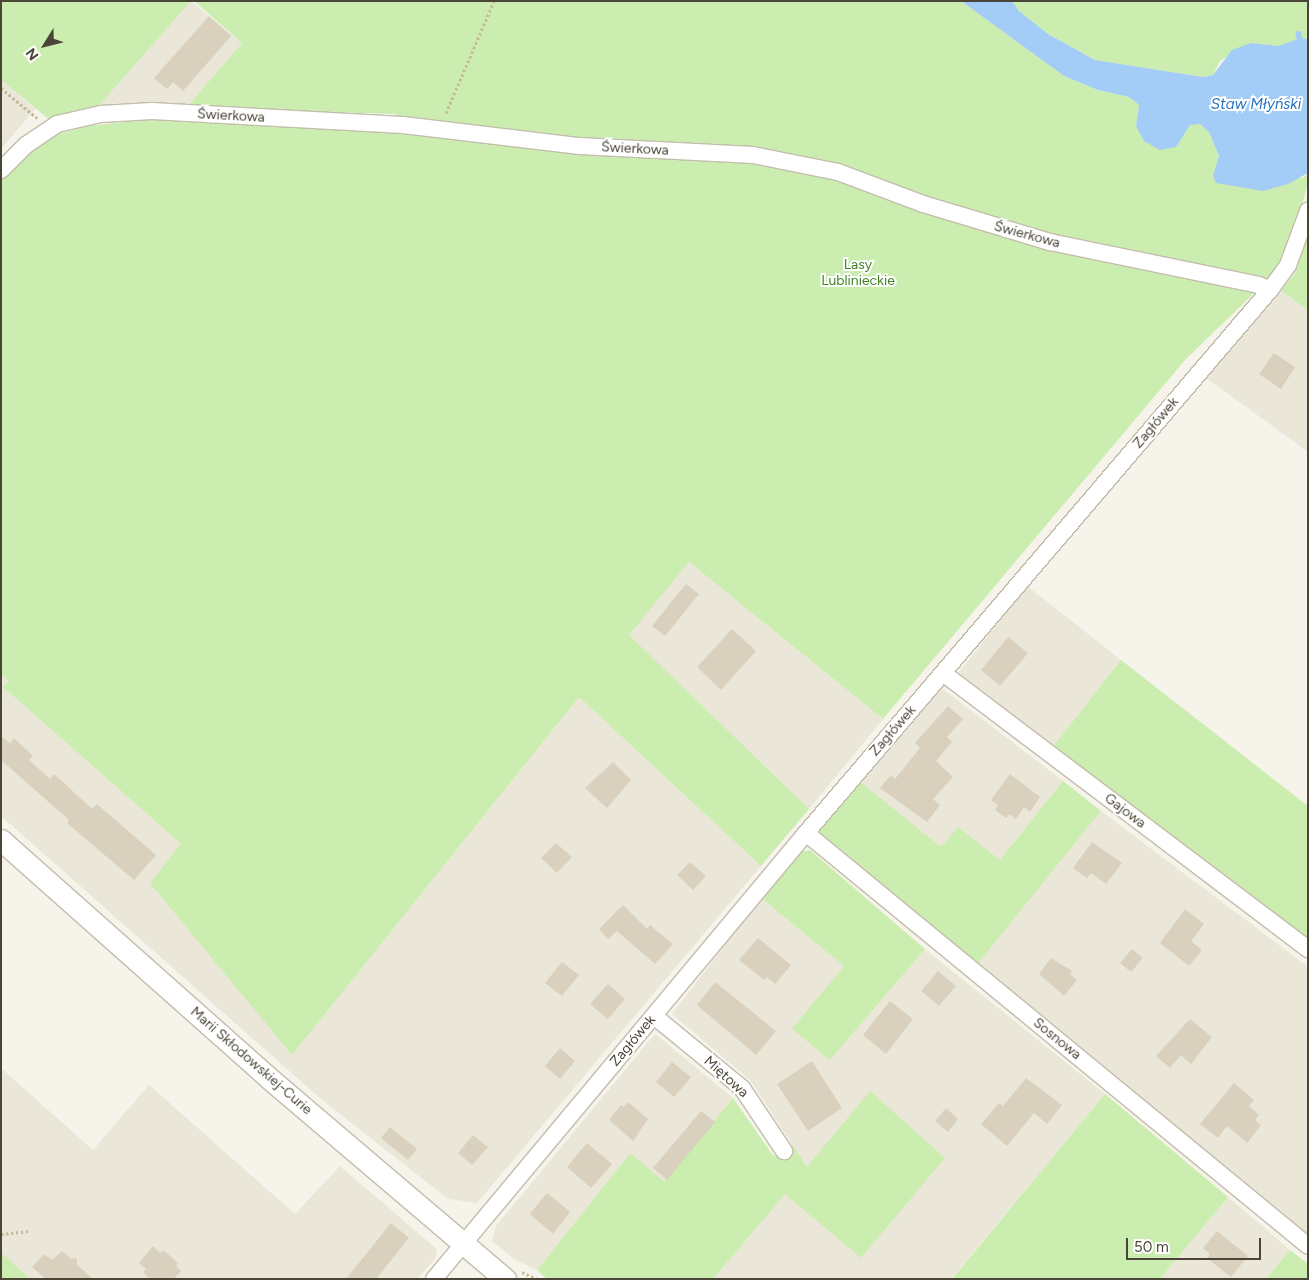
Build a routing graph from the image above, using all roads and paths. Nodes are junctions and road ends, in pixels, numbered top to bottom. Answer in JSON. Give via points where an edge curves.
{"nodes":[{"id":1,"x":494,"y":1,"type":"edge"},
{"id":2,"x":1,"y":88,"type":"edge"},
{"id":3,"x":45,"y":129,"type":"junction"},
{"id":4,"x":439,"y":130,"type":"junction"},
{"id":5,"x":1,"y":170,"type":"edge"},
{"id":6,"x":1308,"y":211,"type":"edge"},
{"id":7,"x":1270,"y":290,"type":"junction"},
{"id":8,"x":943,"y":674,"type":"junction"},
{"id":9,"x":806,"y":833,"type":"junction"},
{"id":10,"x":1,"y":840,"type":"edge"},
{"id":11,"x":1308,"y":949,"type":"edge"},
{"id":12,"x":654,"y":1016,"type":"junction"},
{"id":13,"x":784,"y":1151,"type":"dead end"},
{"id":14,"x":31,"y":1231,"type":"dead end"},
{"id":15,"x":1,"y":1234,"type":"edge"},
{"id":16,"x":464,"y":1243,"type":"junction"},
{"id":17,"x":1308,"y":1246,"type":"edge"},
{"id":18,"x":434,"y":1279,"type":"edge"},
{"id":19,"x":505,"y":1279,"type":"edge"}],
"edges":[{"from":1,"to":4,"type":"path"},
{"from":2,"to":3,"type":"path","via":[[34,114]]},
{"from":3,"to":4,"type":"street","name":"Świerkowa","via":[[101,114],[152,112],[403,125]]},
{"from":3,"to":5,"type":"street","name":"Świerkowa"},
{"from":4,"to":7,"type":"street","name":"Świerkowa","via":[[580,146],[782,158],[838,172],[1005,230]]},
{"from":6,"to":7,"type":"street","name":"Zagłówek","via":[[1288,265]]},
{"from":7,"to":8,"type":"street","name":"Zagłówek"},
{"from":8,"to":9,"type":"street","name":"Zagłówek"},
{"from":8,"to":11,"type":"street","name":"Gajowa"},
{"from":9,"to":12,"type":"street","name":"Zagłówek"},
{"from":9,"to":17,"type":"street","name":"Sosnowa"},
{"from":10,"to":16,"type":"street","name":"Marii Skłodowskiej-Curie","via":[[270,1079]]},
{"from":12,"to":13,"type":"street","name":"Miętowa","via":[[742,1088]]},
{"from":12,"to":16,"type":"street","name":"Zagłówek"},
{"from":14,"to":15,"type":"path"},
{"from":16,"to":18,"type":"street","name":"Zagłówek"},
{"from":16,"to":19,"type":"street","name":"Marii Skłodowskiej-Curie"}]}
